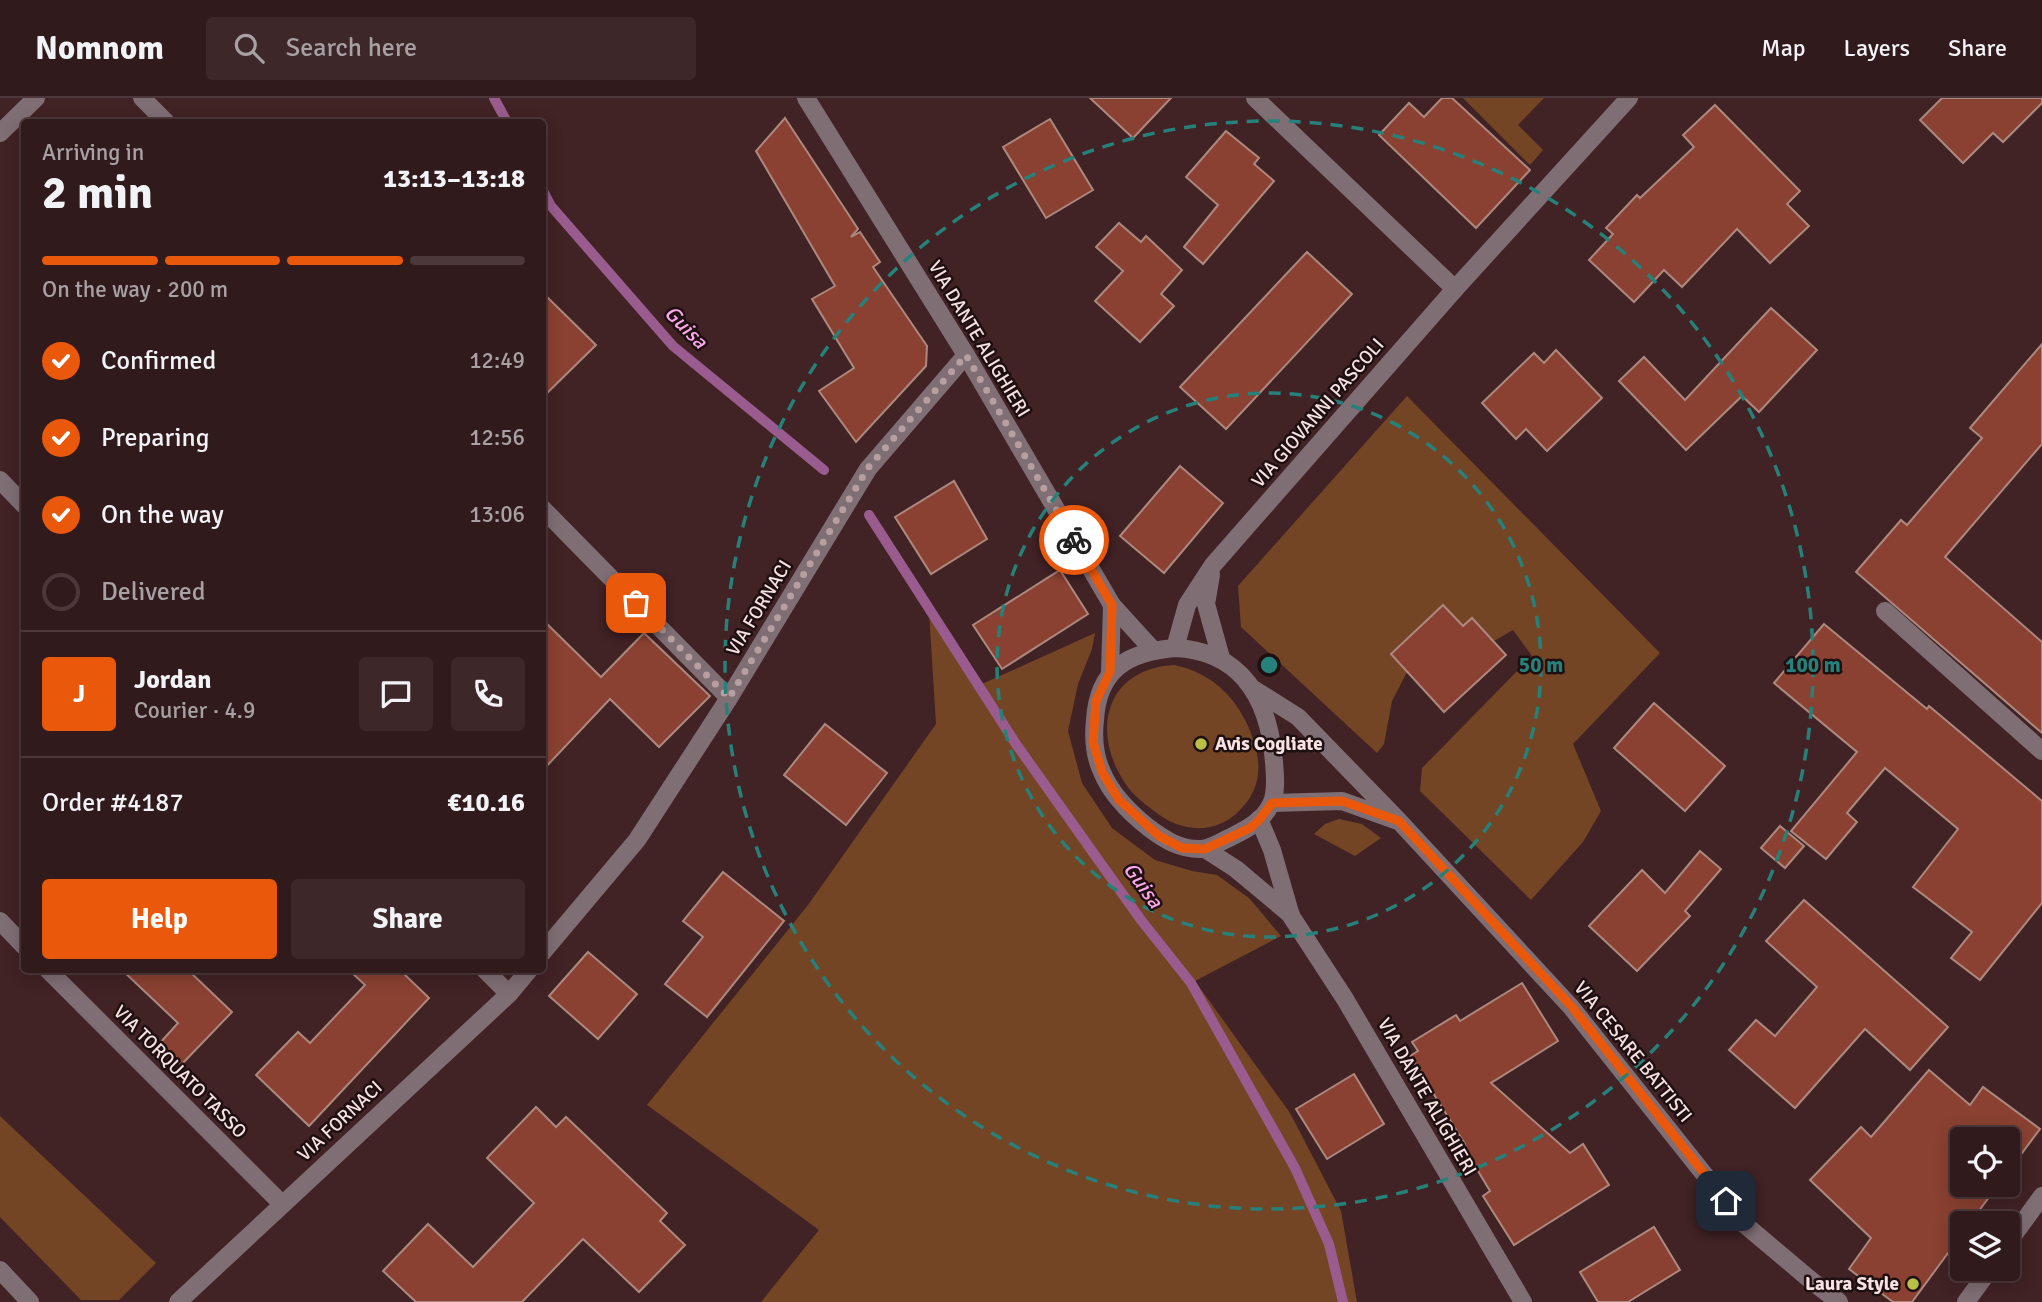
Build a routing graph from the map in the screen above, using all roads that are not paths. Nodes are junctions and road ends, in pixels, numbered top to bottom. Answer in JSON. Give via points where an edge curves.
{"nodes":[{"id":1,"x":36,"y":98,"type":"edge"},
{"id":2,"x":142,"y":98,"type":"edge"},
{"id":3,"x":806,"y":98,"type":"edge"},
{"id":4,"x":1255,"y":98,"type":"edge"},
{"id":5,"x":1629,"y":98,"type":"edge"},
{"id":6,"x":163,"y":119,"type":"edge"},
{"id":7,"x":0,"y":133,"type":"edge"},
{"id":8,"x":1455,"y":289,"type":"junction"},
{"id":9,"x":966,"y":355,"type":"junction"},
{"id":10,"x":0,"y":480,"type":"edge"},
{"id":11,"x":21,"y":502,"type":"edge"},
{"id":12,"x":546,"y":512,"type":"edge"},
{"id":13,"x":1213,"y":565,"type":"junction"},
{"id":14,"x":1112,"y":605,"type":"junction"},
{"id":15,"x":1885,"y":611,"type":"dead end"},
{"id":16,"x":1175,"y":648,"type":"junction"},
{"id":17,"x":1153,"y":650,"type":"junction"},
{"id":18,"x":1221,"y":658,"type":"junction"},
{"id":19,"x":1110,"y":672,"type":"junction"},
{"id":20,"x":1255,"y":690,"type":"junction"},
{"id":21,"x":729,"y":698,"type":"junction"},
{"id":22,"x":2042,"y":751,"type":"edge"},
{"id":23,"x":1272,"y":803,"type":"junction"},
{"id":24,"x":1259,"y":820,"type":"junction"},
{"id":25,"x":1399,"y":821,"type":"junction"},
{"id":26,"x":1205,"y":849,"type":"junction"},
{"id":27,"x":1291,"y":916,"type":"junction"},
{"id":28,"x":0,"y":921,"type":"edge"},
{"id":29,"x":21,"y":943,"type":"edge"},
{"id":30,"x":546,"y":948,"type":"edge"},
{"id":31,"x":51,"y":973,"type":"edge"},
{"id":32,"x":488,"y":973,"type":"edge"},
{"id":33,"x":526,"y":973,"type":"edge"},
{"id":34,"x":509,"y":994,"type":"junction"},
{"id":35,"x":2042,"y":1196,"type":"edge"},
{"id":36,"x":282,"y":1204,"type":"junction"},
{"id":37,"x":2020,"y":1226,"type":"edge"},
{"id":38,"x":0,"y":1270,"type":"edge"},
{"id":39,"x":1981,"y":1281,"type":"edge"},
{"id":40,"x":30,"y":1302,"type":"edge"},
{"id":41,"x":178,"y":1302,"type":"edge"},
{"id":42,"x":1522,"y":1302,"type":"edge"},
{"id":43,"x":1839,"y":1302,"type":"edge"},
{"id":44,"x":1966,"y":1302,"type":"edge"}],
"edges":[{"from":1,"to":7,"type":"street"},
{"from":2,"to":6,"type":"street"},
{"from":3,"to":9,"type":"street","name":"VIA DANTE ALIGHIERI"},
{"from":4,"to":8,"type":"street"},
{"from":5,"to":8,"type":"street","name":"VIA GIOVANNI PASCOLI"},
{"from":8,"to":13,"type":"street","name":"VIA GIOVANNI PASCOLI"},
{"from":9,"to":14,"type":"street","name":"VIA DANTE ALIGHIERI"},
{"from":9,"to":21,"type":"street","name":"VIA FORNACI","via":[[868,468]]},
{"from":10,"to":11,"type":"street"},
{"from":12,"to":21,"type":"street"},
{"from":13,"to":16,"type":"street","name":"VIA GIOVANNI PASCOLI","via":[[1188,605]]},
{"from":13,"to":18,"type":"street","via":[[1206,604]]},
{"from":14,"to":17,"type":"street","name":"VIA DANTE ALIGHIERI"},
{"from":14,"to":19,"type":"street"},
{"from":15,"to":22,"type":"street"},
{"from":16,"to":17,"type":"street"},
{"from":16,"to":18,"type":"street"},
{"from":17,"to":19,"type":"street"},
{"from":18,"to":20,"type":"street"},
{"from":19,"to":26,"type":"street","via":[[1096,701],[1093,742],[1102,772],[1119,800],[1159,836],[1182,848]]},
{"from":20,"to":23,"type":"street","via":[[1273,741]]},
{"from":20,"to":25,"type":"street","name":"VIA CESARE BATTISTI","via":[[1298,717]]},
{"from":21,"to":30,"type":"street","name":"VIA FORNACI","via":[[636,839]]},
{"from":23,"to":24,"type":"street"},
{"from":23,"to":25,"type":"street","name":"VIA CESARE BATTISTI","via":[[1342,801]]},
{"from":24,"to":26,"type":"street"},
{"from":24,"to":27,"type":"street","name":"VIA DANTE ALIGHIERI"},
{"from":25,"to":43,"type":"street","name":"VIA CESARE BATTISTI","via":[[1572,1007],[1743,1223]]},
{"from":26,"to":27,"type":"street","name":"VIA DANTE ALIGHIERI"},
{"from":27,"to":42,"type":"street","name":"VIA DANTE ALIGHIERI","via":[[1345,999]]},
{"from":28,"to":29,"type":"street"},
{"from":31,"to":36,"type":"street","name":"VIA TORQUATO TASSO"},
{"from":32,"to":34,"type":"street"},
{"from":33,"to":34,"type":"street","name":"VIA FORNACI"},
{"from":34,"to":36,"type":"street","name":"VIA FORNACI"},
{"from":35,"to":37,"type":"street"},
{"from":36,"to":41,"type":"street","name":"VIA FORNACI"},
{"from":38,"to":40,"type":"street"},
{"from":39,"to":44,"type":"street"}]}
